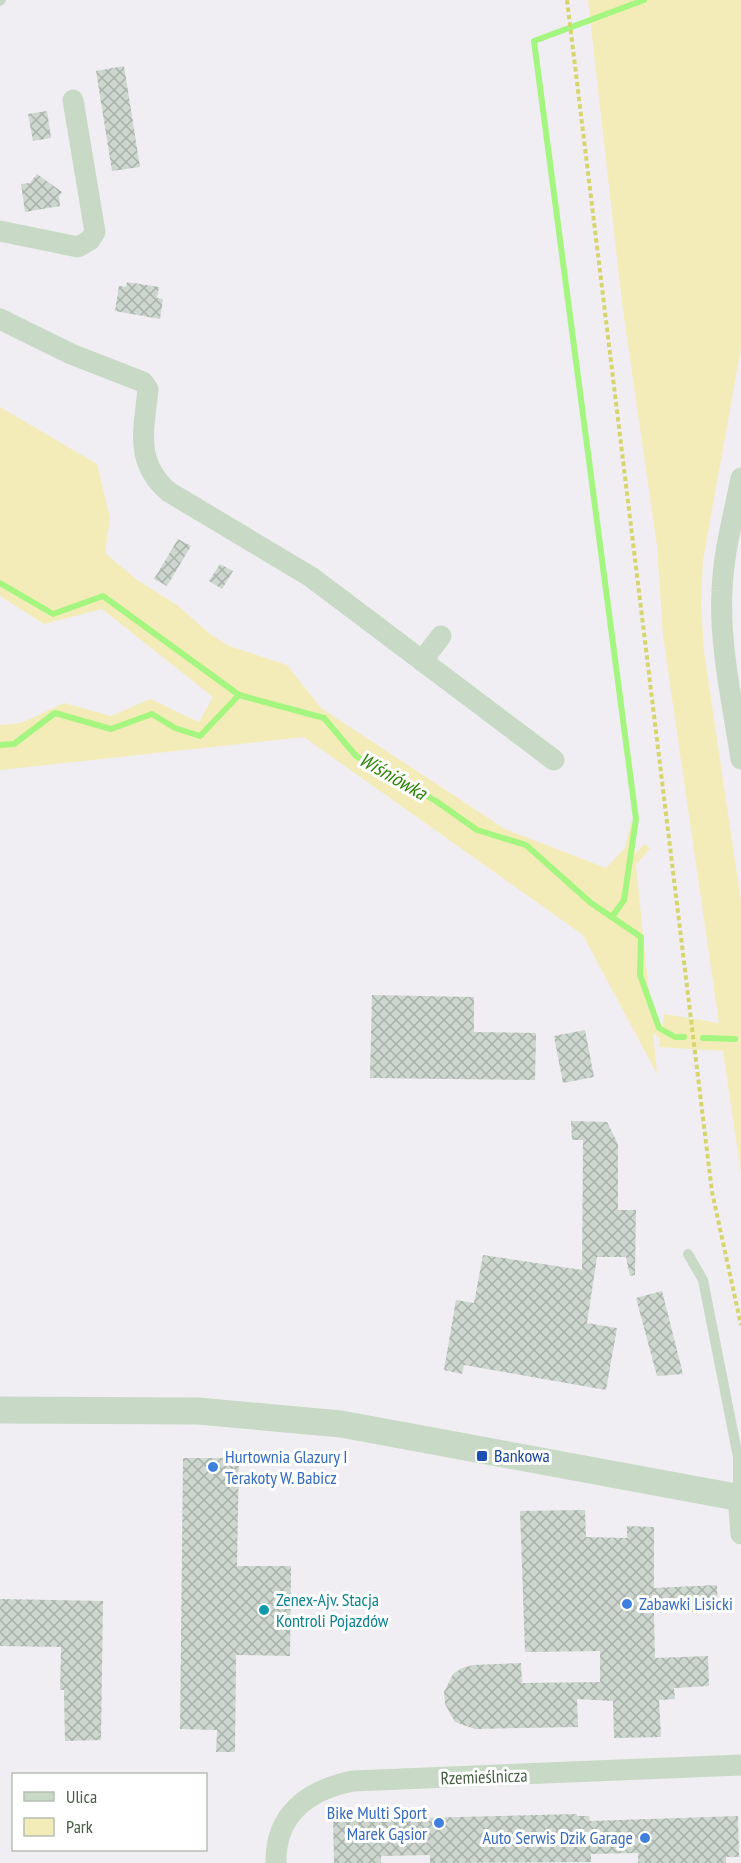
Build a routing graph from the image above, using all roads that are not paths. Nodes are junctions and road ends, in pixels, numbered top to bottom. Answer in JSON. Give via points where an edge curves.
{"nodes":[{"id":1,"x":74,"y":100,"type":"dead end"},
{"id":2,"x":0,"y":231,"type":"edge"},
{"id":3,"x":0,"y":319,"type":"edge"},
{"id":4,"x":741,"y":478,"type":"edge"},
{"id":5,"x":732,"y":616,"type":"edge"},
{"id":6,"x":441,"y":636,"type":"dead end"},
{"id":7,"x":422,"y":661,"type":"junction"},
{"id":8,"x":741,"y":759,"type":"edge"},
{"id":9,"x":554,"y":760,"type":"dead end"},
{"id":10,"x":688,"y":1254,"type":"dead end"},
{"id":11,"x":0,"y":1410,"type":"edge"},
{"id":12,"x":740,"y":1498,"type":"edge"},
{"id":13,"x":741,"y":1534,"type":"edge"},
{"id":14,"x":741,"y":1765,"type":"edge"},
{"id":15,"x":276,"y":1863,"type":"edge"}],
"edges":[{"from":1,"to":2,"type":"street","via":[[95,232],[78,247]]},
{"from":3,"to":7,"type":"street","via":[[71,354],[143,382],[148,390],[143,449],[156,481],[311,577]]},
{"from":4,"to":5,"type":"street","via":[[724,566]]},
{"from":5,"to":8,"type":"street"},
{"from":6,"to":7,"type":"street"},
{"from":7,"to":9,"type":"street"},
{"from":10,"to":12,"type":"lane","via":[[703,1280],[738,1457]]},
{"from":11,"to":12,"type":"street","via":[[198,1411],[341,1424]]},
{"from":12,"to":13,"type":"street"},
{"from":14,"to":15,"type":"street","name":"Rzemieślnicza","via":[[330,1785],[304,1799],[288,1815],[276,1847]]}]}
